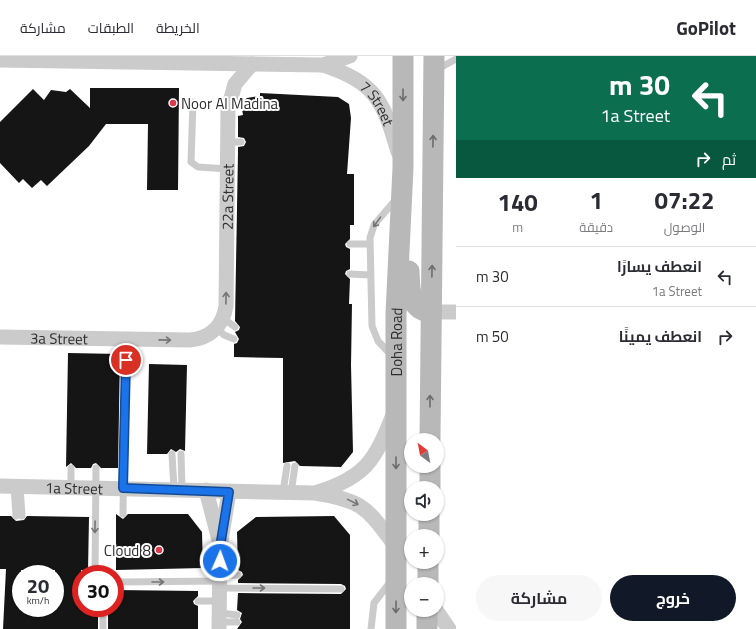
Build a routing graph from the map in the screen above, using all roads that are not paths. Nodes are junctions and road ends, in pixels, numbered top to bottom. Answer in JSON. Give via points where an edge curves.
{"nodes":[{"id":1,"x":350,"y":56,"type":"edge"},
{"id":2,"x":403,"y":56,"type":"edge"},
{"id":3,"x":67,"y":58,"type":"edge"},
{"id":4,"x":456,"y":59,"type":"edge"},
{"id":5,"x":0,"y":60,"type":"edge"},
{"id":6,"x":214,"y":60,"type":"edge"},
{"id":7,"x":234,"y":60,"type":"edge"},
{"id":8,"x":252,"y":64,"type":"junction"},
{"id":9,"x":434,"y":64,"type":"edge"},
{"id":10,"x":323,"y":65,"type":"junction"},
{"id":11,"x":193,"y":102,"type":"dead end"},
{"id":12,"x":403,"y":168,"type":"junction"},
{"id":13,"x":231,"y":175,"type":"junction"},
{"id":14,"x":402,"y":192,"type":"junction"},
{"id":15,"x":350,"y":244,"type":"dead end"},
{"id":16,"x":370,"y":244,"type":"junction"},
{"id":17,"x":350,"y":274,"type":"dead end"},
{"id":18,"x":370,"y":275,"type":"junction"},
{"id":19,"x":431,"y":312,"type":"junction"},
{"id":20,"x":456,"y":312,"type":"edge"},
{"id":21,"x":222,"y":326,"type":"junction"},
{"id":22,"x":0,"y":337,"type":"edge"},
{"id":23,"x":234,"y":339,"type":"dead end"},
{"id":24,"x":126,"y":360,"type":"dead end"},
{"id":25,"x":396,"y":360,"type":"junction"},
{"id":26,"x":396,"y":408,"type":"junction"},
{"id":27,"x":430,"y":433,"type":"edge"},
{"id":28,"x":172,"y":454,"type":"dead end"},
{"id":29,"x":181,"y":454,"type":"dead end"},
{"id":30,"x":291,"y":466,"type":"dead end"},
{"id":31,"x":71,"y":468,"type":"dead end"},
{"id":32,"x":96,"y":468,"type":"dead end"},
{"id":33,"x":11,"y":486,"type":"edge"},
{"id":34,"x":71,"y":487,"type":"junction"},
{"id":35,"x":96,"y":488,"type":"junction"},
{"id":36,"x":123,"y":488,"type":"junction"},
{"id":37,"x":178,"y":489,"type":"junction"},
{"id":38,"x":206,"y":490,"type":"junction"},
{"id":39,"x":229,"y":492,"type":"junction"},
{"id":40,"x":287,"y":493,"type":"junction"},
{"id":41,"x":315,"y":493,"type":"junction"},
{"id":42,"x":123,"y":514,"type":"dead end"},
{"id":43,"x":19,"y":516,"type":"dead end"},
{"id":44,"x":220,"y":547,"type":"junction"},
{"id":45,"x":397,"y":548,"type":"junction"},
{"id":46,"x":95,"y":565,"type":"edge"},
{"id":47,"x":238,"y":575,"type":"dead end"},
{"id":48,"x":396,"y":575,"type":"junction"},
{"id":49,"x":124,"y":583,"type":"edge"},
{"id":50,"x":340,"y":589,"type":"dead end"},
{"id":51,"x":198,"y":601,"type":"dead end"},
{"id":52,"x":220,"y":601,"type":"edge"},
{"id":53,"x":237,"y":615,"type":"dead end"},
{"id":54,"x":103,"y":617,"type":"edge"},
{"id":55,"x":428,"y":617,"type":"edge"},
{"id":56,"x":441,"y":617,"type":"edge"},
{"id":57,"x":237,"y":622,"type":"dead end"},
{"id":58,"x":103,"y":629,"type":"edge"},
{"id":59,"x":371,"y":629,"type":"edge"},
{"id":60,"x":396,"y":629,"type":"edge"},
{"id":61,"x":427,"y":629,"type":"edge"},
{"id":62,"x":449,"y":629,"type":"edge"}],
"edges":[{"from":1,"to":10,"type":"street","name":"7 Street"},
{"from":2,"to":12,"type":"main road","name":"Doha Road","one_way":true},
{"from":3,"to":5,"type":"street","name":"7 Street"},
{"from":3,"to":6,"type":"street","name":"7 Street"},
{"from":4,"to":9,"type":"lane"},
{"from":6,"to":7,"type":"street","name":"7 Street"},
{"from":7,"to":8,"type":"street","name":"7 Street"},
{"from":8,"to":10,"type":"street","name":"7 Street"},
{"from":8,"to":13,"type":"street","name":"22a Street","via":[[240,77],[230,97],[228,109],[234,142]]},
{"from":19,"to":9,"type":"main road","one_way":true},
{"from":10,"to":12,"type":"street","name":"7 Street","via":[[356,78],[379,100],[392,129]]},
{"from":11,"to":13,"type":"lane","via":[[191,162],[198,168]]},
{"from":12,"to":14,"type":"main road","name":"Doha Road"},
{"from":12,"to":19,"type":"main road","via":[[411,298],[418,308]]},
{"from":21,"to":13,"type":"street","name":"22a Street","one_way":true,"via":[[226,306],[232,210]]},
{"from":14,"to":16,"type":"lane","one_way":true,"via":[[374,225]]},
{"from":14,"to":25,"type":"main road","name":"Doha Road"},
{"from":15,"to":16,"type":"lane"},
{"from":16,"to":18,"type":"lane"},
{"from":17,"to":18,"type":"lane"},
{"from":18,"to":25,"type":"lane","via":[[373,331],[378,341]]},
{"from":19,"to":20,"type":"street"},
{"from":27,"to":19,"type":"main road","one_way":true},
{"from":22,"to":21,"type":"street","name":"3a Street","one_way":true,"via":[[190,340],[198,339]]},
{"from":21,"to":23,"type":"lane","via":[[224,335]]},
{"from":24,"to":36,"type":"lane"},
{"from":25,"to":26,"type":"main road","name":"Doha Road"},
{"from":26,"to":41,"type":"street","name":"1a Street","via":[[382,443],[367,466],[346,482]]},
{"from":26,"to":45,"type":"main road","name":"Doha Road","one_way":true},
{"from":28,"to":37,"type":"lane"},
{"from":29,"to":37,"type":"lane"},
{"from":30,"to":40,"type":"lane"},
{"from":31,"to":34,"type":"lane"},
{"from":32,"to":35,"type":"lane"},
{"from":33,"to":34,"type":"street","name":"1a Street"},
{"from":33,"to":43,"type":"lane"},
{"from":34,"to":35,"type":"street","name":"1a Street"},
{"from":35,"to":36,"type":"street","name":"1a Street"},
{"from":35,"to":46,"type":"lane","one_way":true},
{"from":36,"to":37,"type":"street","name":"1a Street"},
{"from":36,"to":42,"type":"lane"},
{"from":37,"to":38,"type":"street","name":"1a Street"},
{"from":38,"to":39,"type":"street","name":"1a Street"},
{"from":38,"to":44,"type":"street"},
{"from":39,"to":40,"type":"street","name":"1a Street"},
{"from":39,"to":44,"type":"street"},
{"from":40,"to":41,"type":"street","name":"1a Street"},
{"from":41,"to":45,"type":"street","name":"1a Street","one_way":true,"via":[[345,498],[364,508]]},
{"from":44,"to":52,"type":"street"},
{"from":45,"to":48,"type":"main road","name":"Doha Road"},
{"from":47,"to":52,"type":"lane"},
{"from":48,"to":59,"type":"lane","via":[[374,602]]},
{"from":48,"to":60,"type":"main road","name":"Doha Road","one_way":true},
{"from":49,"to":52,"type":"lane","one_way":true},
{"from":52,"to":50,"type":"lane","one_way":true},
{"from":51,"to":52,"type":"lane"},
{"from":52,"to":53,"type":"lane"},
{"from":52,"to":57,"type":"lane"},
{"from":54,"to":58,"type":"lane"},
{"from":55,"to":61,"type":"main road"},
{"from":56,"to":62,"type":"street"}]}
